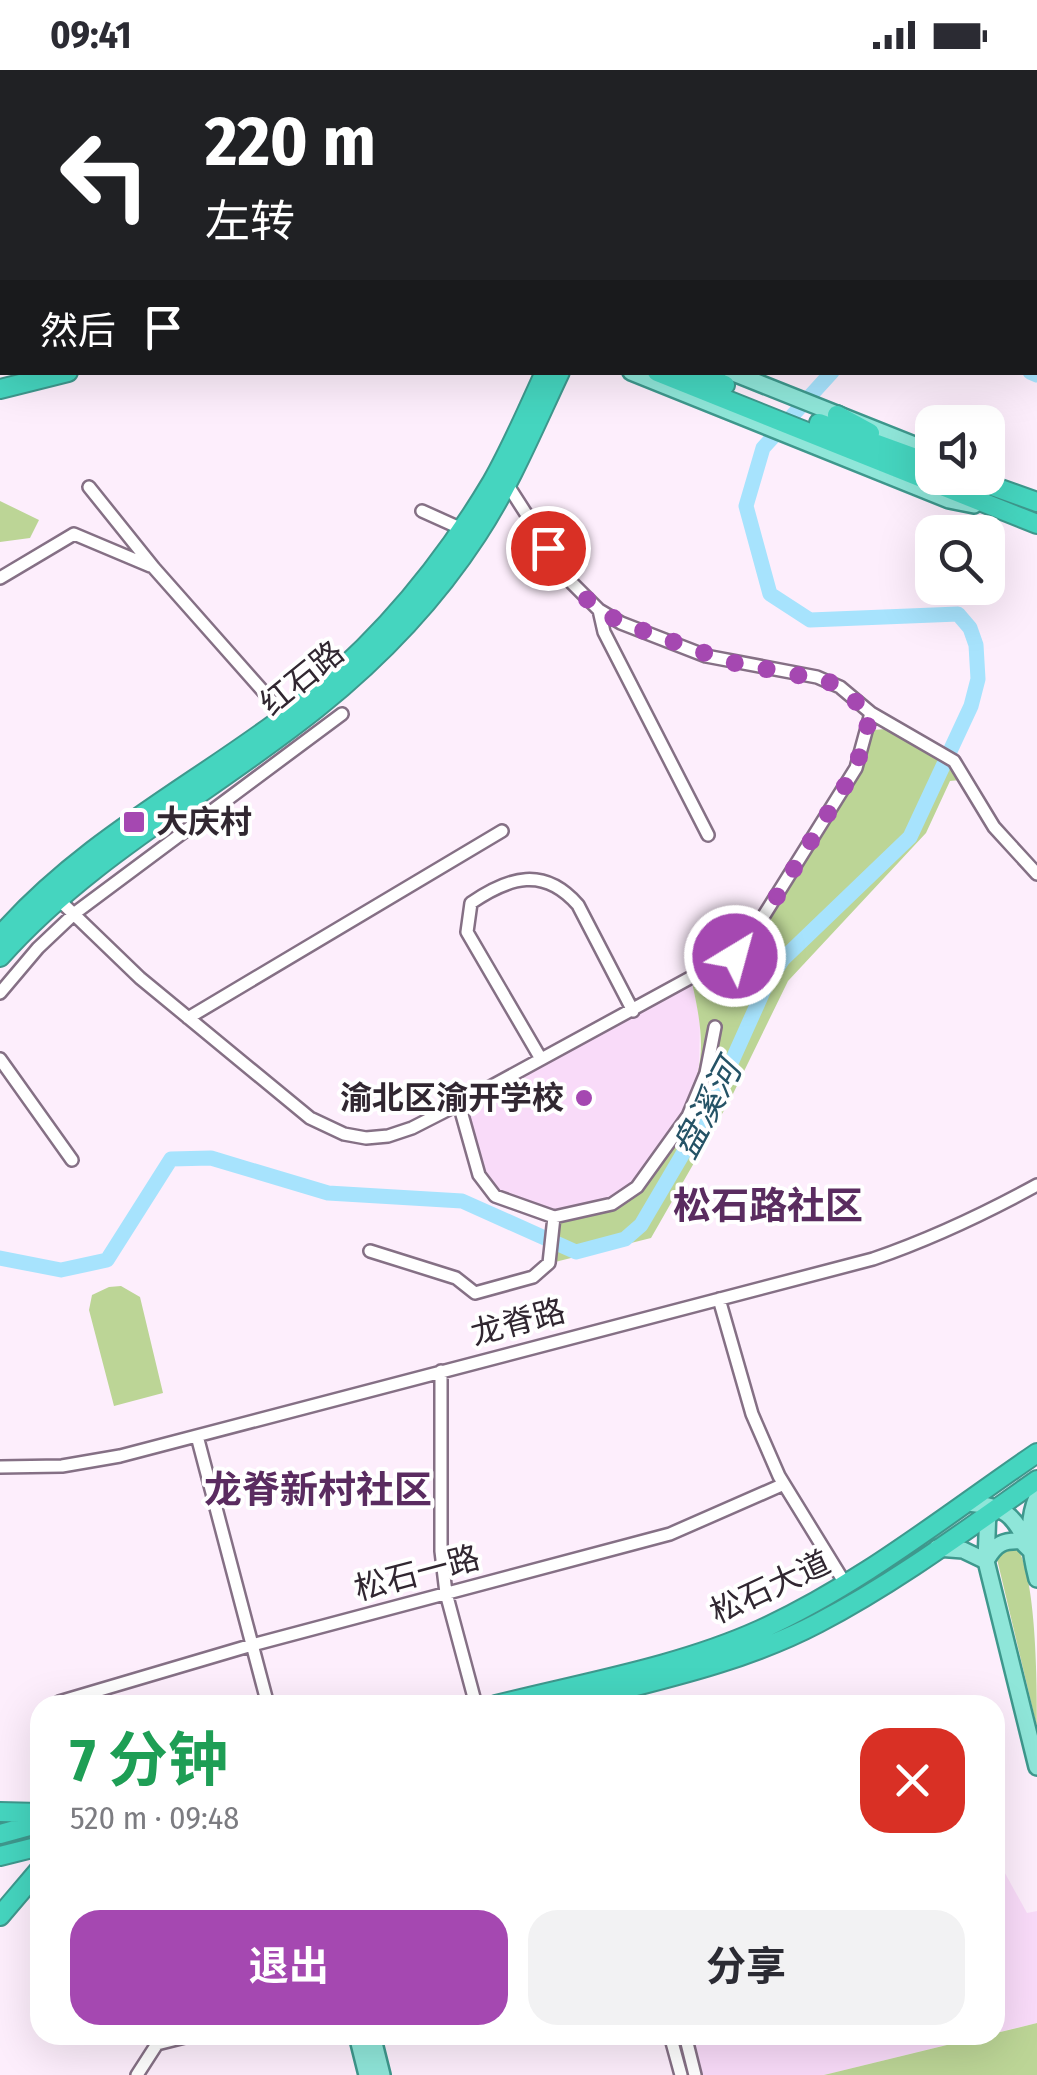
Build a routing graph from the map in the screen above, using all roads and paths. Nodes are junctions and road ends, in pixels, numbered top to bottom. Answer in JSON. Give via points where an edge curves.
{"nodes":[{"id":1,"x":56,"y":375,"type":"edge"},
{"id":2,"x":535,"y":375,"type":"edge"},
{"id":3,"x":544,"y":375,"type":"edge"},
{"id":4,"x":559,"y":375,"type":"edge"},
{"id":5,"x":638,"y":375,"type":"edge"},
{"id":6,"x":665,"y":375,"type":"edge"},
{"id":7,"x":700,"y":375,"type":"edge"},
{"id":8,"x":739,"y":376,"type":"edge"},
{"id":9,"x":0,"y":389,"type":"edge"},
{"id":10,"x":530,"y":404,"type":"junction"},
{"id":11,"x":826,"y":432,"type":"junction"},
{"id":12,"x":915,"y":449,"type":"edge"},
{"id":13,"x":915,"y":457,"type":"edge"},
{"id":14,"x":506,"y":484,"type":"junction"},
{"id":15,"x":1005,"y":485,"type":"edge"},
{"id":16,"x":89,"y":487,"type":"dead end"},
{"id":17,"x":1005,"y":491,"type":"edge"},
{"id":18,"x":1031,"y":500,"type":"edge"},
{"id":19,"x":422,"y":510,"type":"dead end"},
{"id":20,"x":1008,"y":513,"type":"junction"},
{"id":21,"x":1037,"y":524,"type":"edge"},
{"id":22,"x":462,"y":529,"type":"junction"},
{"id":23,"x":154,"y":568,"type":"junction"},
{"id":24,"x":0,"y":578,"type":"edge"},
{"id":25,"x":599,"y":610,"type":"junction"},
{"id":26,"x":871,"y":713,"type":"junction"},
{"id":27,"x":342,"y":714,"type":"dead end"},
{"id":28,"x":285,"y":716,"type":"junction"},
{"id":29,"x":502,"y":831,"type":"dead end"},
{"id":30,"x":708,"y":835,"type":"dead end"},
{"id":31,"x":1037,"y":874,"type":"edge"},
{"id":32,"x":57,"y":898,"type":"junction"},
{"id":33,"x":75,"y":914,"type":"junction"},
{"id":34,"x":0,"y":936,"type":"edge"},
{"id":35,"x":0,"y":957,"type":"edge"},
{"id":36,"x":0,"y":993,"type":"edge"},
{"id":37,"x":633,"y":1011,"type":"junction"},
{"id":38,"x":188,"y":1018,"type":"junction"},
{"id":39,"x":715,"y":1027,"type":"dead end"},
{"id":40,"x":0,"y":1059,"type":"edge"},
{"id":41,"x":541,"y":1059,"type":"junction"},
{"id":42,"x":458,"y":1104,"type":"junction"},
{"id":43,"x":72,"y":1160,"type":"dead end"},
{"id":44,"x":1037,"y":1185,"type":"edge"},
{"id":45,"x":554,"y":1222,"type":"junction"},
{"id":46,"x":370,"y":1252,"type":"dead end"},
{"id":47,"x":718,"y":1298,"type":"junction"},
{"id":48,"x":441,"y":1371,"type":"junction"},
{"id":49,"x":197,"y":1436,"type":"junction"},
{"id":50,"x":1037,"y":1453,"type":"edge"},
{"id":51,"x":0,"y":1467,"type":"edge"},
{"id":52,"x":998,"y":1479,"type":"junction"},
{"id":53,"x":1037,"y":1480,"type":"edge"},
{"id":54,"x":784,"y":1484,"type":"junction"},
{"id":55,"x":1037,"y":1497,"type":"edge"},
{"id":56,"x":966,"y":1503,"type":"junction"},
{"id":57,"x":991,"y":1508,"type":"junction"},
{"id":58,"x":937,"y":1548,"type":"junction"},
{"id":59,"x":1030,"y":1550,"type":"junction"},
{"id":60,"x":986,"y":1561,"type":"junction"},
{"id":61,"x":1037,"y":1580,"type":"edge"},
{"id":62,"x":846,"y":1586,"type":"junction"},
{"id":63,"x":446,"y":1593,"type":"junction"},
{"id":64,"x":252,"y":1644,"type":"junction"},
{"id":65,"x":82,"y":1695,"type":"edge"},
{"id":66,"x":265,"y":1695,"type":"edge"},
{"id":67,"x":473,"y":1695,"type":"edge"},
{"id":68,"x":535,"y":1695,"type":"edge"},
{"id":69,"x":618,"y":1695,"type":"edge"},
{"id":70,"x":1037,"y":1767,"type":"edge"},
{"id":71,"x":0,"y":1812,"type":"edge"},
{"id":72,"x":30,"y":1813,"type":"edge"},
{"id":73,"x":30,"y":1826,"type":"edge"},
{"id":74,"x":0,"y":1834,"type":"edge"},
{"id":75,"x":30,"y":1848,"type":"edge"},
{"id":76,"x":0,"y":1856,"type":"edge"},
{"id":77,"x":30,"y":1881,"type":"edge"},
{"id":78,"x":0,"y":1916,"type":"edge"},
{"id":79,"x":153,"y":2045,"type":"edge"},
{"id":80,"x":360,"y":2045,"type":"edge"},
{"id":81,"x":374,"y":2045,"type":"edge"},
{"id":82,"x":673,"y":2045,"type":"edge"},
{"id":83,"x":688,"y":2045,"type":"edge"},
{"id":84,"x":137,"y":2075,"type":"edge"},
{"id":85,"x":368,"y":2075,"type":"edge"},
{"id":86,"x":382,"y":2075,"type":"edge"},
{"id":87,"x":681,"y":2075,"type":"edge"},
{"id":88,"x":695,"y":2075,"type":"edge"}],
"edges":[{"from":1,"to":9,"type":"highway"},
{"from":2,"to":10,"type":"highway"},
{"from":3,"to":10,"type":"highway","name":"红石路"},
{"from":4,"to":14,"type":"highway","name":"红石路"},
{"from":5,"to":11,"type":"main road","via":[[732,413]]},
{"from":6,"to":11,"type":"highway"},
{"from":7,"to":11,"type":"highway"},
{"from":8,"to":11,"type":"main road"},
{"from":10,"to":22,"type":"highway","name":"红石路"},
{"from":11,"to":12,"type":"main road"},
{"from":11,"to":13,"type":"highway"},
{"from":11,"to":20,"type":"highway","via":[[881,464]]},
{"from":11,"to":20,"type":"main road","via":[[949,500]]},
{"from":14,"to":25,"type":"street","via":[[568,579]]},
{"from":14,"to":32,"type":"highway","name":"红石路","via":[[432,596],[353,678]]},
{"from":15,"to":18,"type":"main road"},
{"from":16,"to":23,"type":"street"},
{"from":17,"to":18,"type":"highway"},
{"from":19,"to":22,"type":"street"},
{"from":20,"to":21,"type":"highway"},
{"from":22,"to":28,"type":"highway","name":"红石路","via":[[384,628]]},
{"from":23,"to":24,"type":"street","via":[[74,534]]},
{"from":23,"to":28,"type":"street"},
{"from":25,"to":26,"type":"street","via":[[706,656],[828,681]]},
{"from":25,"to":30,"type":"street","via":[[604,632]]},
{"from":26,"to":31,"type":"street","via":[[954,761],[994,827]]},
{"from":26,"to":37,"type":"street","via":[[856,768],[750,940],[735,956]]},
{"from":27,"to":33,"type":"street"},
{"from":28,"to":34,"type":"highway","name":"红石路","via":[[82,856]]},
{"from":29,"to":38,"type":"street"},
{"from":32,"to":33,"type":"street"},
{"from":32,"to":35,"type":"highway","name":"红石路"},
{"from":33,"to":36,"type":"street"},
{"from":33,"to":38,"type":"street"},
{"from":37,"to":41,"type":"street"},
{"from":37,"to":41,"type":"street","via":[[567,893],[543,880],[495,886],[471,903],[467,932]]},
{"from":38,"to":42,"type":"street","via":[[310,1118],[344,1134],[388,1136]]},
{"from":39,"to":45,"type":"street","via":[[688,1116],[636,1187],[612,1204]]},
{"from":40,"to":43,"type":"street"},
{"from":41,"to":42,"type":"street"},
{"from":42,"to":45,"type":"street","via":[[486,1186]]},
{"from":44,"to":47,"type":"street","name":"龙脊路","via":[[925,1241]]},
{"from":45,"to":46,"type":"street","via":[[549,1263],[533,1277],[475,1293],[456,1278]]},
{"from":47,"to":48,"type":"street","name":"龙脊路"},
{"from":47,"to":54,"type":"street","via":[[752,1414]]},
{"from":48,"to":49,"type":"street","name":"龙脊路"},
{"from":48,"to":63,"type":"street"},
{"from":49,"to":51,"type":"street","name":"龙脊路","via":[[89,1462]]},
{"from":49,"to":64,"type":"street"},
{"from":50,"to":52,"type":"highway","name":"松石大道"},
{"from":52,"to":56,"type":"highway","name":"松石大道"},
{"from":52,"to":57,"type":"main road"},
{"from":53,"to":57,"type":"highway","name":"松石大道"},
{"from":54,"to":62,"type":"street"},
{"from":54,"to":63,"type":"street","name":"松石一路","via":[[670,1534]]},
{"from":55,"to":59,"type":"main road"},
{"from":56,"to":57,"type":"main road"},
{"from":56,"to":62,"type":"highway","name":"松石大道"},
{"from":57,"to":58,"type":"highway","name":"松石大道"},
{"from":57,"to":59,"type":"main road","via":[[1017,1522]]},
{"from":57,"to":60,"type":"main road"},
{"from":58,"to":60,"type":"main road"},
{"from":58,"to":69,"type":"highway","name":"松石大道","via":[[816,1624]]},
{"from":59,"to":60,"type":"main road","via":[[1006,1540]]},
{"from":59,"to":61,"type":"main road"},
{"from":60,"to":70,"type":"main road"},
{"from":62,"to":68,"type":"highway","name":"松石大道","via":[[758,1631],[688,1656]]},
{"from":63,"to":64,"type":"street","name":"松石一路"},
{"from":63,"to":67,"type":"street"},
{"from":64,"to":65,"type":"street","name":"松石一路"},
{"from":64,"to":66,"type":"street"},
{"from":71,"to":72,"type":"highway"},
{"from":73,"to":74,"type":"highway"},
{"from":75,"to":76,"type":"highway"},
{"from":77,"to":78,"type":"highway"},
{"from":79,"to":84,"type":"street"},
{"from":80,"to":85,"type":"main road"},
{"from":81,"to":86,"type":"main road"},
{"from":82,"to":87,"type":"street"},
{"from":83,"to":88,"type":"street"}]}
